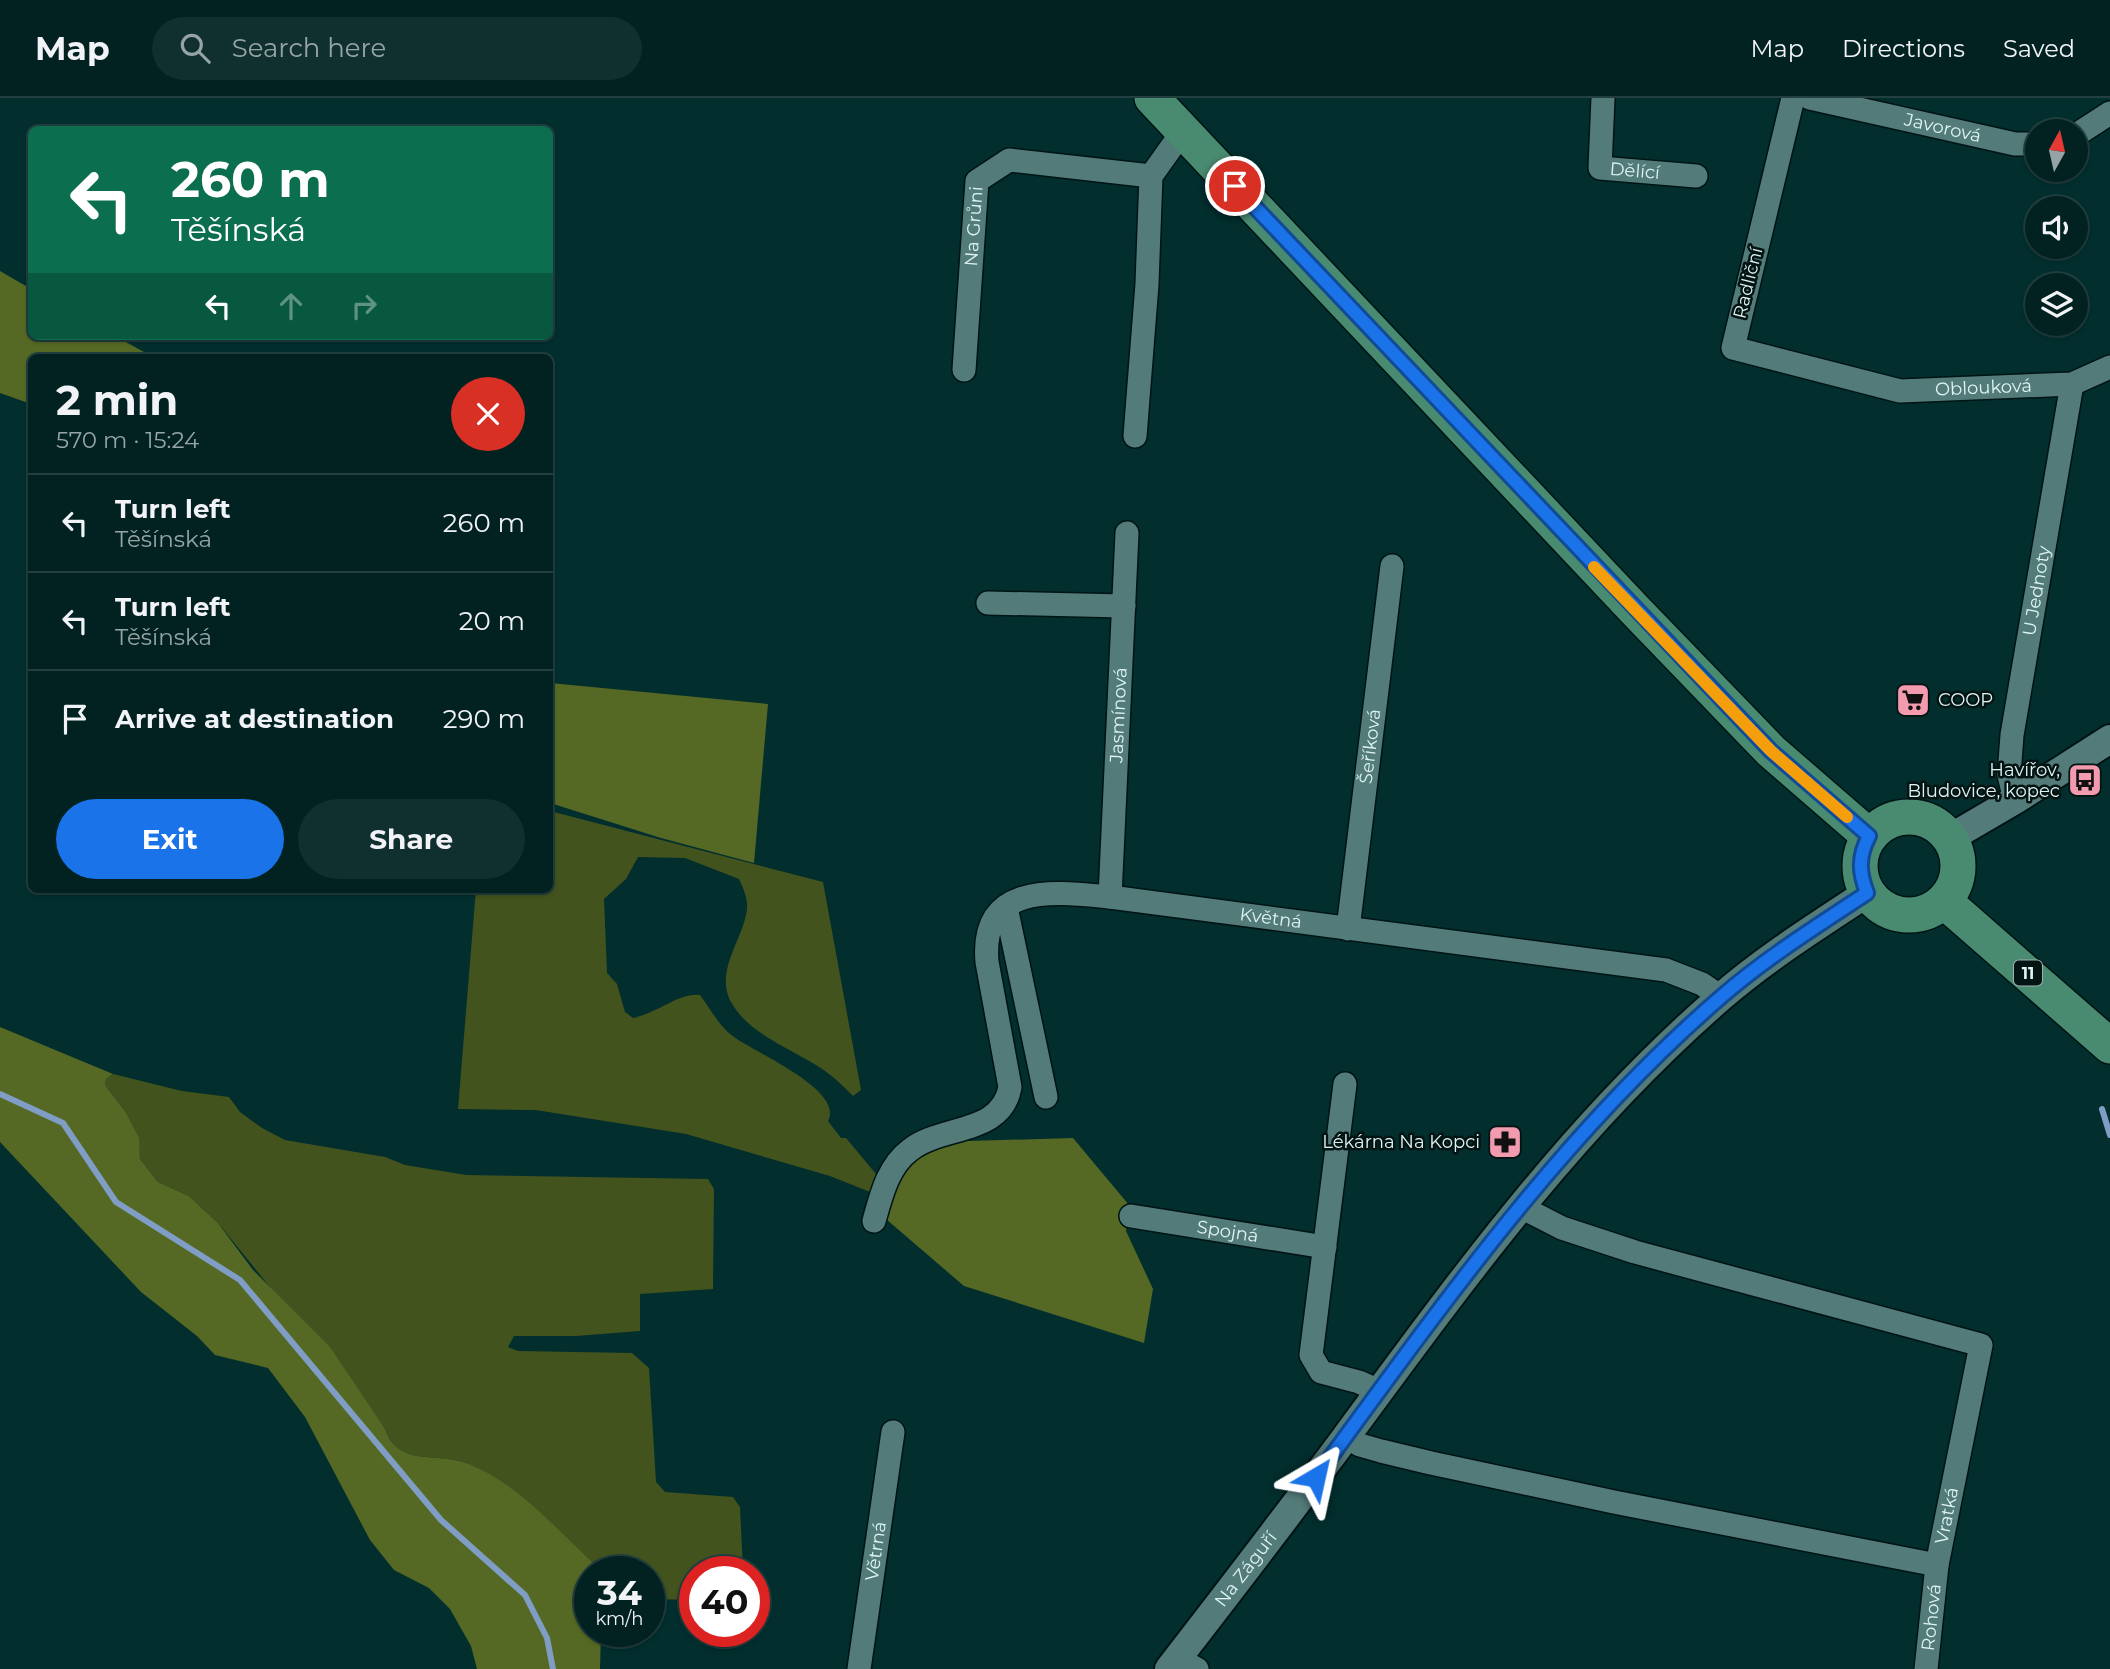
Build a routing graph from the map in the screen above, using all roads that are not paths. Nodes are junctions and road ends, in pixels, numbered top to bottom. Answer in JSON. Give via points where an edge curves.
{"nodes":[{"id":1,"x":1152,"y":98,"type":"edge"},
{"id":2,"x":1603,"y":98,"type":"edge"},
{"id":3,"x":1793,"y":98,"type":"edge"},
{"id":4,"x":1810,"y":98,"type":"edge"},
{"id":5,"x":2110,"y":113,"type":"edge"},
{"id":6,"x":2088,"y":127,"type":"edge"},
{"id":7,"x":1183,"y":131,"type":"junction"},
{"id":8,"x":2025,"y":144,"type":"edge"},
{"id":9,"x":1151,"y":176,"type":"junction"},
{"id":10,"x":1696,"y":176,"type":"dead end"},
{"id":11,"x":2110,"y":367,"type":"edge"},
{"id":12,"x":964,"y":370,"type":"dead end"},
{"id":13,"x":1853,"y":379,"type":"joint"},
{"id":14,"x":2072,"y":384,"type":"junction"},
{"id":15,"x":1135,"y":436,"type":"dead end"},
{"id":16,"x":1127,"y":533,"type":"dead end"},
{"id":17,"x":1392,"y":566,"type":"dead end"},
{"id":18,"x":988,"y":603,"type":"dead end"},
{"id":19,"x":1124,"y":606,"type":"junction"},
{"id":20,"x":2110,"y":739,"type":"edge"},
{"id":21,"x":2015,"y":800,"type":"junction"},
{"id":22,"x":1869,"y":836,"type":"junction"},
{"id":23,"x":1950,"y":838,"type":"junction"},
{"id":24,"x":1867,"y":893,"type":"junction"},
{"id":25,"x":1110,"y":897,"type":"junction"},
{"id":26,"x":1944,"y":901,"type":"junction"},
{"id":27,"x":1006,"y":907,"type":"junction"},
{"id":28,"x":1348,"y":929,"type":"junction"},
{"id":29,"x":1721,"y":997,"type":"junction"},
{"id":30,"x":2110,"y":1046,"type":"edge"},
{"id":31,"x":1345,"y":1084,"type":"dead end"},
{"id":32,"x":1046,"y":1097,"type":"dead end"},
{"id":33,"x":1519,"y":1206,"type":"junction"},
{"id":34,"x":1131,"y":1216,"type":"dead end"},
{"id":35,"x":874,"y":1221,"type":"dead end"},
{"id":36,"x":1325,"y":1247,"type":"junction"},
{"id":37,"x":1379,"y":1391,"type":"junction"},
{"id":38,"x":893,"y":1432,"type":"dead end"},
{"id":39,"x":1346,"y":1437,"type":"junction"},
{"id":40,"x":1937,"y":1565,"type":"junction"},
{"id":41,"x":1181,"y":1665,"type":"edge"},
{"id":42,"x":859,"y":1669,"type":"edge"},
{"id":43,"x":1926,"y":1669,"type":"edge"}],
"edges":[{"from":1,"to":7,"type":"main road"},
{"from":2,"to":10,"type":"street","name":"Dělící","via":[[1600,168]]},
{"from":3,"to":13,"type":"street","name":"Radliční","via":[[1733,348]]},
{"from":4,"to":8,"type":"street","name":"Javorová"},
{"from":5,"to":6,"type":"street"},
{"from":7,"to":9,"type":"street"},
{"from":7,"to":22,"type":"main road","via":[[1771,751]]},
{"from":9,"to":12,"type":"street","name":"Na Grůni","via":[[1009,160],[977,181]]},
{"from":9,"to":15,"type":"street"},
{"from":11,"to":14,"type":"street","name":"Oblouková"},
{"from":13,"to":14,"type":"street","name":"Oblouková","via":[[1900,391]]},
{"from":14,"to":21,"type":"street","name":"U Jednoty","via":[[2012,735],[2009,775]]},
{"from":16,"to":19,"type":"street","name":"Jasmínová"},
{"from":17,"to":28,"type":"street","name":"Šeříková"},
{"from":18,"to":19,"type":"street"},
{"from":19,"to":25,"type":"street","name":"Jasmínová"},
{"from":20,"to":21,"type":"street"},
{"from":21,"to":23,"type":"street"},
{"from":22,"to":23,"type":"main road","via":[[1887,822],[1910,817],[1932,822]]},
{"from":22,"to":24,"type":"main road","via":[[1859,873]]},
{"from":23,"to":26,"type":"main road","via":[[1958,859],[1956,882]]},
{"from":24,"to":26,"type":"main road","via":[[1883,909],[1904,916],[1926,913]]},
{"from":24,"to":29,"type":"street","name":"Na Záguří"},
{"from":25,"to":27,"type":"street","name":"Květná","via":[[1042,893]]},
{"from":25,"to":28,"type":"street","name":"Květná"},
{"from":26,"to":30,"type":"main road","number":"11"},
{"from":27,"to":32,"type":"street"},
{"from":27,"to":35,"type":"street","via":[[992,925],[986,952],[1010,1087],[1004,1104],[990,1118],[923,1142],[905,1154],[887,1181]]},
{"from":28,"to":29,"type":"street","name":"Květná","via":[[1666,971],[1702,984]]},
{"from":29,"to":33,"type":"street","name":"Na Záguří","via":[[1620,1093]]},
{"from":31,"to":36,"type":"street"},
{"from":33,"to":37,"type":"street","name":"Na Záguří"},
{"from":33,"to":40,"type":"street","name":"Vratká","via":[[1562,1227],[1635,1252],[1981,1345]]},
{"from":34,"to":36,"type":"street","name":"Spojná"},
{"from":36,"to":37,"type":"street","via":[[1311,1355],[1321,1372]]},
{"from":37,"to":39,"type":"street","name":"Na Záguří"},
{"from":38,"to":42,"type":"street","name":"Větrná"},
{"from":39,"to":40,"type":"street","name":"Vratká","via":[[1360,1445],[1431,1463]]},
{"from":39,"to":41,"type":"street","name":"Na Záguří"},
{"from":40,"to":43,"type":"street","name":"Rohová"}]}
